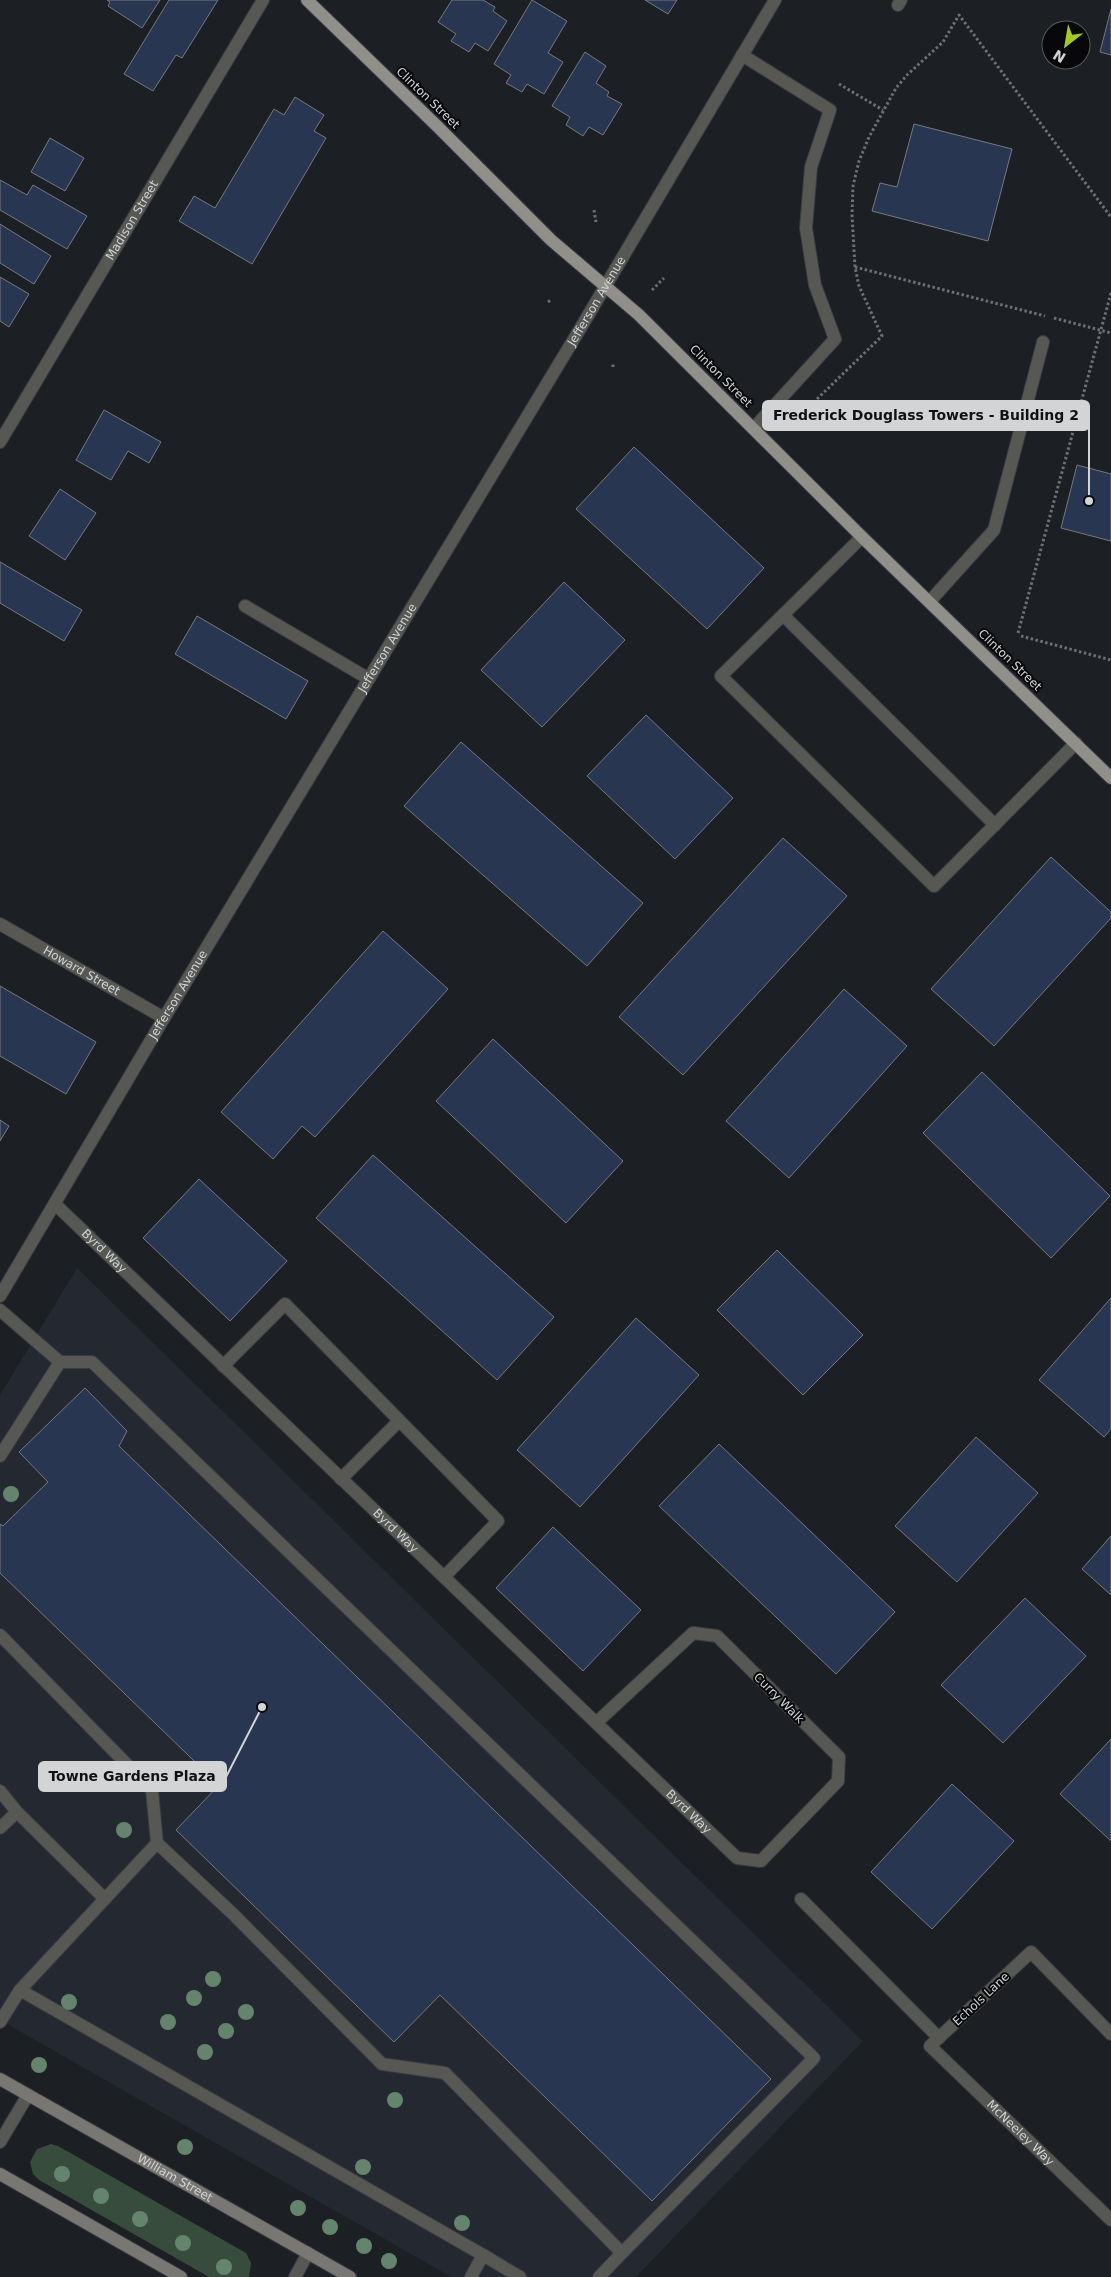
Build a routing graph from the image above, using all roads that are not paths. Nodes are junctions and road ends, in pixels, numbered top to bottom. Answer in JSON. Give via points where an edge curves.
{"nodes":[{"id":1,"x":263,"y":0,"type":"edge"},
{"id":2,"x":307,"y":0,"type":"edge"},
{"id":3,"x":775,"y":0,"type":"edge"},
{"id":4,"x":742,"y":55,"type":"junction"},
{"id":5,"x":605,"y":286,"type":"junction"},
{"id":6,"x":1043,"y":342,"type":"dead end"},
{"id":7,"x":754,"y":428,"type":"junction"},
{"id":8,"x":0,"y":442,"type":"edge"},
{"id":9,"x":862,"y":537,"type":"junction"},
{"id":10,"x":930,"y":601,"type":"junction"},
{"id":11,"x":245,"y":606,"type":"dead end"},
{"id":12,"x":783,"y":615,"type":"junction"},
{"id":13,"x":369,"y":679,"type":"junction"},
{"id":14,"x":1076,"y":743,"type":"junction"},
{"id":15,"x":1111,"y":778,"type":"edge"},
{"id":16,"x":995,"y":825,"type":"junction"},
{"id":17,"x":0,"y":924,"type":"edge"},
{"id":18,"x":164,"y":1018,"type":"junction"},
{"id":19,"x":54,"y":1204,"type":"junction"},
{"id":20,"x":0,"y":1296,"type":"edge"},
{"id":21,"x":0,"y":1310,"type":"edge"},
{"id":22,"x":60,"y":1362,"type":"junction"},
{"id":23,"x":223,"y":1366,"type":"junction"},
{"id":24,"x":399,"y":1421,"type":"junction"},
{"id":25,"x":0,"y":1456,"type":"edge"},
{"id":26,"x":341,"y":1479,"type":"junction"},
{"id":27,"x":444,"y":1577,"type":"junction"},
{"id":28,"x":0,"y":1635,"type":"edge"},
{"id":29,"x":596,"y":1723,"type":"junction"},
{"id":30,"x":0,"y":1791,"type":"edge"},
{"id":31,"x":17,"y":1812,"type":"junction"},
{"id":32,"x":0,"y":1828,"type":"edge"},
{"id":33,"x":157,"y":1843,"type":"junction"},
{"id":34,"x":737,"y":1858,"type":"joint"},
{"id":35,"x":104,"y":1899,"type":"junction"},
{"id":36,"x":801,"y":1899,"type":"dead end"},
{"id":37,"x":20,"y":1990,"type":"junction"},
{"id":38,"x":0,"y":2022,"type":"edge"},
{"id":39,"x":1111,"y":2034,"type":"edge"},
{"id":40,"x":934,"y":2042,"type":"junction"},
{"id":41,"x":0,"y":2079,"type":"edge"},
{"id":42,"x":28,"y":2095,"type":"junction"},
{"id":43,"x":0,"y":2142,"type":"edge"},
{"id":44,"x":0,"y":2174,"type":"edge"},
{"id":45,"x":1111,"y":2220,"type":"edge"},
{"id":46,"x":308,"y":2253,"type":"junction"},
{"id":47,"x":622,"y":2254,"type":"junction"},
{"id":48,"x":483,"y":2255,"type":"junction"},
{"id":49,"x":182,"y":2277,"type":"edge"},
{"id":50,"x":295,"y":2277,"type":"edge"},
{"id":51,"x":350,"y":2277,"type":"edge"},
{"id":52,"x":471,"y":2277,"type":"edge"},
{"id":53,"x":520,"y":2277,"type":"edge"},
{"id":54,"x":599,"y":2277,"type":"edge"}],
"edges":[{"from":1,"to":8,"type":"street","name":"Madison Street"},
{"from":2,"to":5,"type":"main road","name":"Clinton Street","via":[[551,240]]},
{"from":3,"to":4,"type":"street","name":"Jefferson Avenue"},
{"from":4,"to":5,"type":"street","name":"Jefferson Avenue"},
{"from":4,"to":7,"type":"street","via":[[830,110],[811,167],[806,228],[815,284],[834,339]]},
{"from":5,"to":7,"type":"main road","name":"Clinton Street"},
{"from":5,"to":13,"type":"street","name":"Jefferson Avenue"},
{"from":6,"to":10,"type":"street","via":[[994,530]]},
{"from":7,"to":9,"type":"main road","name":"Clinton Street"},
{"from":9,"to":10,"type":"main road","name":"Clinton Street"},
{"from":9,"to":12,"type":"street"},
{"from":10,"to":14,"type":"main road","name":"Clinton Street"},
{"from":11,"to":13,"type":"street"},
{"from":12,"to":16,"type":"street"},
{"from":12,"to":16,"type":"street","via":[[721,676],[934,886]]},
{"from":13,"to":18,"type":"street","name":"Jefferson Avenue"},
{"from":14,"to":15,"type":"main road","name":"Clinton Street"},
{"from":14,"to":16,"type":"street"},
{"from":17,"to":18,"type":"street","name":"Howard Street"},
{"from":18,"to":19,"type":"street","name":"Jefferson Avenue"},
{"from":19,"to":20,"type":"street","name":"Jefferson Avenue"},
{"from":19,"to":23,"type":"street","name":"Byrd Way"},
{"from":21,"to":22,"type":"street"},
{"from":22,"to":25,"type":"street"},
{"from":22,"to":47,"type":"street","via":[[92,1362],[814,2058]]},
{"from":23,"to":24,"type":"street","via":[[285,1304]]},
{"from":23,"to":26,"type":"street","name":"Byrd Way"},
{"from":24,"to":26,"type":"street"},
{"from":24,"to":27,"type":"street","via":[[498,1521]]},
{"from":26,"to":27,"type":"street","name":"Byrd Way"},
{"from":27,"to":29,"type":"street","name":"Byrd Way"},
{"from":28,"to":33,"type":"street","via":[[152,1790]]},
{"from":29,"to":34,"type":"street","name":"Byrd Way"},
{"from":29,"to":34,"type":"street","name":"Curry Walk","via":[[694,1633],[717,1636],[839,1757],[838,1781],[761,1860]]},
{"from":30,"to":31,"type":"street"},
{"from":31,"to":32,"type":"street"},
{"from":31,"to":35,"type":"street"},
{"from":33,"to":35,"type":"street"},
{"from":33,"to":47,"type":"street","via":[[233,1914],[382,2064],[444,2073]]},
{"from":35,"to":37,"type":"street"},
{"from":36,"to":40,"type":"street","name":"McNeeley Way"},
{"from":37,"to":38,"type":"street"},
{"from":37,"to":48,"type":"street"},
{"from":39,"to":40,"type":"street","name":"Echols Lane","via":[[1031,1952]]},
{"from":40,"to":45,"type":"street","name":"McNeeley Way"},
{"from":41,"to":42,"type":"main road","name":"William Street"},
{"from":42,"to":43,"type":"street"},
{"from":42,"to":46,"type":"main road","name":"William Street"},
{"from":44,"to":49,"type":"main road"},
{"from":46,"to":50,"type":"street"},
{"from":46,"to":51,"type":"main road","name":"William Street"},
{"from":47,"to":54,"type":"street"},
{"from":48,"to":52,"type":"street"},
{"from":48,"to":53,"type":"street"}]}
